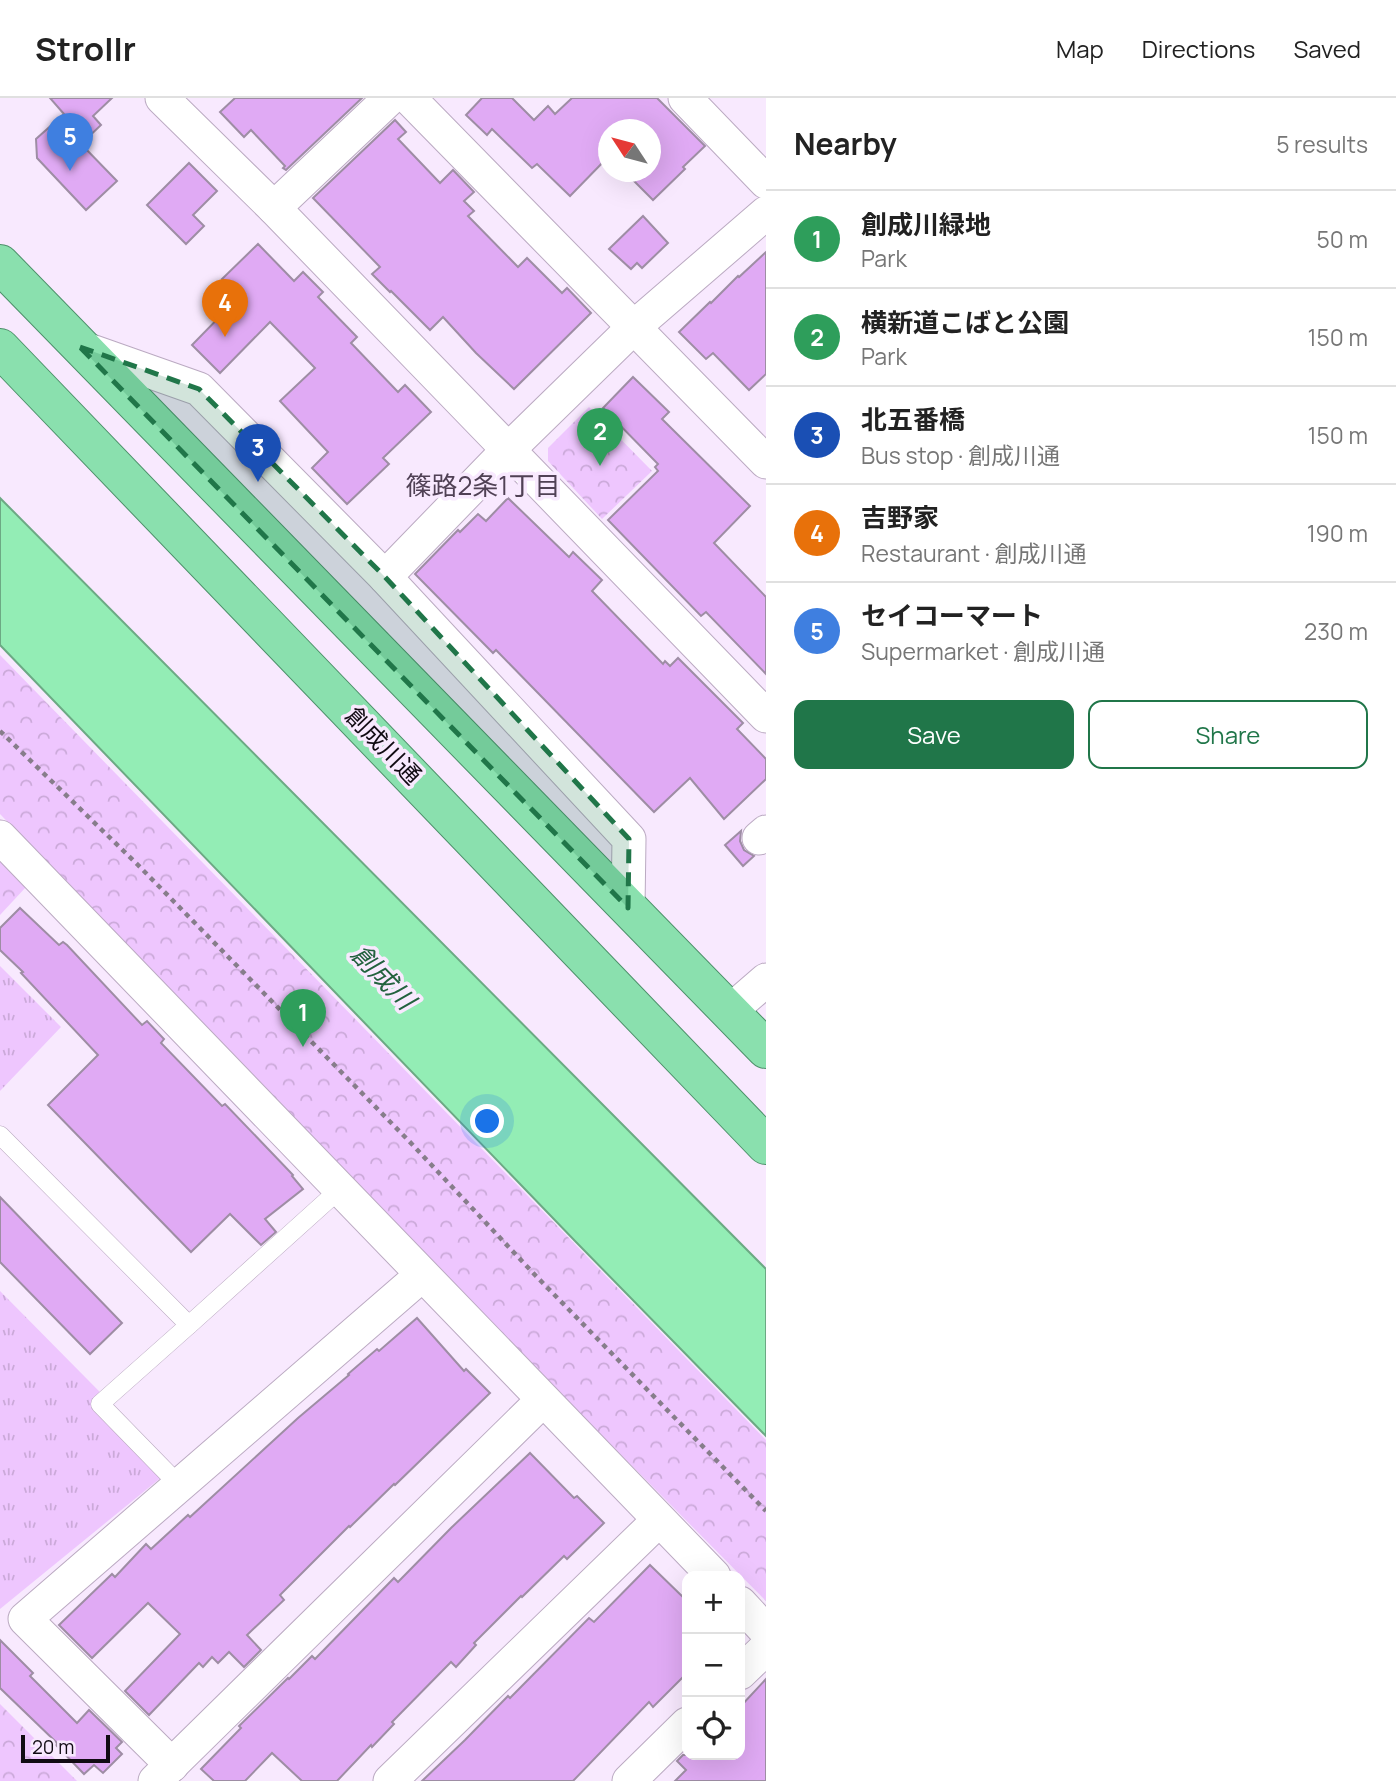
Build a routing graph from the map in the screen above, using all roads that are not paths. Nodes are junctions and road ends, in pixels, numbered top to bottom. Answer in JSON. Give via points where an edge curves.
{"nodes":[{"id":1,"x":162,"y":98,"type":"edge"},
{"id":2,"x":390,"y":98,"type":"edge"},
{"id":3,"x":409,"y":98,"type":"edge"},
{"id":4,"x":685,"y":98,"type":"edge"},
{"id":5,"x":766,"y":182,"type":"edge"},
{"id":6,"x":274,"y":208,"type":"junction"},
{"id":7,"x":766,"y":213,"type":"edge"},
{"id":8,"x":0,"y":264,"type":"edge"},
{"id":9,"x":634,"y":327,"type":"junction"},
{"id":10,"x":80,"y":347,"type":"junction"},
{"id":11,"x":0,"y":348,"type":"edge"},
{"id":12,"x":508,"y":450,"type":"junction"},
{"id":13,"x":766,"y":462,"type":"edge"},
{"id":14,"x":385,"y":577,"type":"junction"},
{"id":15,"x":766,"y":716,"type":"edge"},
{"id":16,"x":0,"y":837,"type":"edge"},
{"id":17,"x":628,"y":908,"type":"junction"},
{"id":18,"x":766,"y":980,"type":"edge"},
{"id":19,"x":730,"y":1012,"type":"junction"},
{"id":20,"x":766,"y":1049,"type":"edge"},
{"id":21,"x":0,"y":1135,"type":"edge"},
{"id":22,"x":766,"y":1144,"type":"edge"},
{"id":23,"x":340,"y":1189,"type":"junction"},
{"id":24,"x":422,"y":1275,"type":"junction"},
{"id":25,"x":189,"y":1325,"type":"junction"},
{"id":26,"x":543,"y":1400,"type":"junction"},
{"id":27,"x":180,"y":1486,"type":"junction"},
{"id":28,"x":659,"y":1520,"type":"junction"},
{"id":29,"x":709,"y":1571,"type":"edge"},
{"id":30,"x":745,"y":1608,"type":"edge"},
{"id":31,"x":766,"y":1630,"type":"edge"},
{"id":32,"x":766,"y":1648,"type":"edge"},
{"id":33,"x":745,"y":1668,"type":"edge"},
{"id":34,"x":682,"y":1729,"type":"edge"},
{"id":35,"x":163,"y":1773,"type":"edge"},
{"id":36,"x":390,"y":1781,"type":"edge"},
{"id":37,"x":629,"y":1781,"type":"edge"}],
"edges":[{"from":1,"to":6,"type":"street"},
{"from":2,"to":6,"type":"street"},
{"from":3,"to":9,"type":"street"},
{"from":4,"to":5,"type":"street"},
{"from":6,"to":12,"type":"street"},
{"from":7,"to":9,"type":"street"},
{"from":8,"to":10,"type":"highway"},
{"from":9,"to":12,"type":"street"},
{"from":9,"to":13,"type":"street"},
{"from":10,"to":14,"type":"street","via":[[200,389]]},
{"from":10,"to":17,"type":"highway"},
{"from":11,"to":22,"type":"highway","name":"創成川通"},
{"from":12,"to":14,"type":"street"},
{"from":12,"to":15,"type":"street"},
{"from":14,"to":17,"type":"street","via":[[629,839]]},
{"from":16,"to":23,"type":"street"},
{"from":17,"to":19,"type":"highway"},
{"from":18,"to":19,"type":"street"},
{"from":19,"to":20,"type":"highway"},
{"from":21,"to":25,"type":"lane"},
{"from":23,"to":24,"type":"street"},
{"from":23,"to":25,"type":"lane"},
{"from":24,"to":26,"type":"street"},
{"from":24,"to":27,"type":"street"},
{"from":25,"to":27,"type":"lane","via":[[100,1405]]},
{"from":26,"to":28,"type":"street"},
{"from":26,"to":35,"type":"street"},
{"from":27,"to":35,"type":"street","via":[[25,1619]]},
{"from":28,"to":29,"type":"street"},
{"from":28,"to":36,"type":"street"},
{"from":30,"to":31,"type":"street"},
{"from":32,"to":33,"type":"street"},
{"from":34,"to":37,"type":"street"}]}
